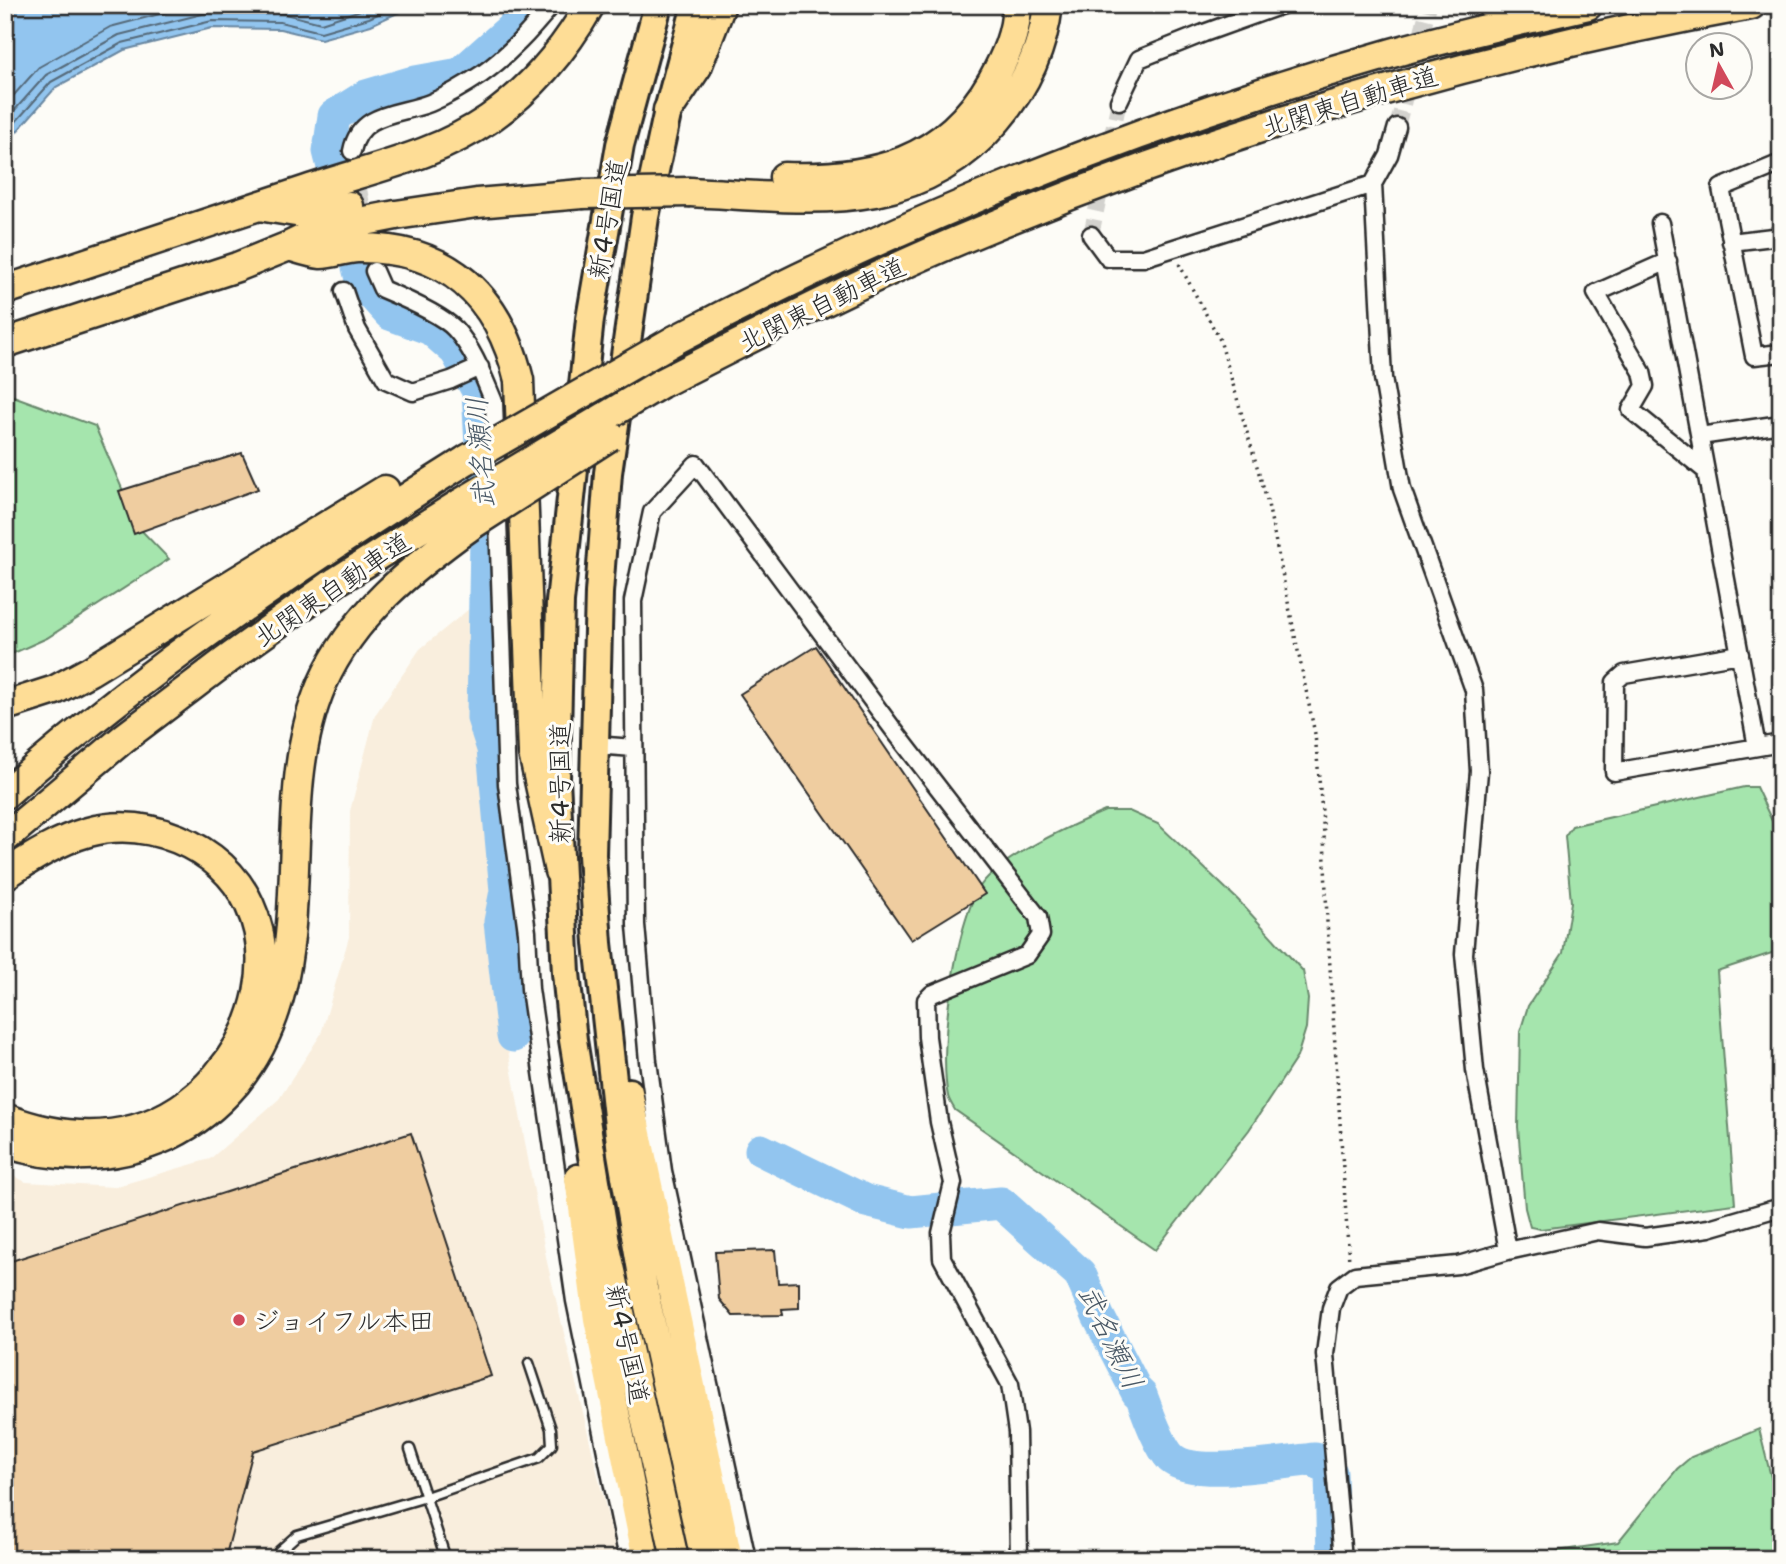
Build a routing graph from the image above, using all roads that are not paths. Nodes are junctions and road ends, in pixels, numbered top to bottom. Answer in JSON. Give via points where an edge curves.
{"nodes":[{"id":1,"x":552,"y":5,"type":"edge"},
{"id":2,"x":590,"y":5,"type":"edge"},
{"id":3,"x":658,"y":5,"type":"edge"},
{"id":4,"x":696,"y":5,"type":"edge"},
{"id":5,"x":721,"y":5,"type":"edge"},
{"id":6,"x":999,"y":5,"type":"edge"},
{"id":7,"x":1017,"y":5,"type":"edge"},
{"id":8,"x":1282,"y":5,"type":"edge"},
{"id":9,"x":1588,"y":5,"type":"edge"},
{"id":10,"x":1751,"y":5,"type":"edge"},
{"id":11,"x":1045,"y":11,"type":"edge"},
{"id":12,"x":998,"y":69,"type":"junction"},
{"id":13,"x":1119,"y":101,"type":"tunnel mouth"},
{"id":14,"x":668,"y":110,"type":"junction"},
{"id":15,"x":1397,"y":127,"type":"tunnel mouth"},
{"id":16,"x":352,"y":151,"type":"tunnel mouth"},
{"id":17,"x":1781,"y":163,"type":"edge"},
{"id":18,"x":692,"y":183,"type":"junction"},
{"id":19,"x":584,"y":184,"type":"junction"},
{"id":20,"x":1373,"y":184,"type":"junction"},
{"id":21,"x":262,"y":206,"type":"junction"},
{"id":22,"x":1660,"y":223,"type":"dead end"},
{"id":23,"x":1091,"y":235,"type":"dead end"},
{"id":24,"x":1781,"y":236,"type":"edge"},
{"id":25,"x":1731,"y":242,"type":"junction"},
{"id":26,"x":289,"y":246,"type":"junction"},
{"id":27,"x":1668,"y":261,"type":"junction"},
{"id":28,"x":374,"y":271,"type":"dead end"},
{"id":29,"x":5,"y":290,"type":"edge"},
{"id":30,"x":344,"y":291,"type":"dead end"},
{"id":31,"x":5,"y":343,"type":"edge"},
{"id":32,"x":1781,"y":353,"type":"edge"},
{"id":33,"x":480,"y":367,"type":"junction"},
{"id":34,"x":1781,"y":424,"type":"edge"},
{"id":35,"x":1700,"y":436,"type":"junction"},
{"id":36,"x":469,"y":449,"type":"junction"},
{"id":37,"x":1706,"y":471,"type":"junction"},
{"id":38,"x":467,"y":514,"type":"junction"},
{"id":39,"x":1740,"y":654,"type":"junction"},
{"id":40,"x":5,"y":706,"type":"edge"},
{"id":41,"x":1781,"y":743,"type":"edge"},
{"id":42,"x":594,"y":745,"type":"junction"},
{"id":43,"x":1757,"y":747,"type":"junction"},
{"id":44,"x":634,"y":748,"type":"junction"},
{"id":45,"x":5,"y":794,"type":"edge"},
{"id":46,"x":5,"y":838,"type":"edge"},
{"id":47,"x":559,"y":871,"type":"junction"},
{"id":48,"x":5,"y":875,"type":"edge"},
{"id":49,"x":598,"y":943,"type":"junction"},
{"id":50,"x":573,"y":1040,"type":"junction"},
{"id":51,"x":5,"y":1118,"type":"edge"},
{"id":52,"x":5,"y":1143,"type":"edge"},
{"id":53,"x":1781,"y":1207,"type":"edge"},
{"id":54,"x":1508,"y":1251,"type":"junction"},
{"id":55,"x":529,"y":1363,"type":"dead end"},
{"id":56,"x":410,"y":1449,"type":"dead end"},
{"id":57,"x":426,"y":1497,"type":"junction"},
{"id":58,"x":278,"y":1559,"type":"edge"},
{"id":59,"x":446,"y":1559,"type":"edge"},
{"id":60,"x":628,"y":1559,"type":"edge"},
{"id":61,"x":646,"y":1559,"type":"edge"},
{"id":62,"x":676,"y":1559,"type":"edge"},
{"id":63,"x":704,"y":1559,"type":"edge"},
{"id":64,"x":729,"y":1559,"type":"edge"},
{"id":65,"x":747,"y":1559,"type":"edge"},
{"id":66,"x":1018,"y":1559,"type":"edge"},
{"id":67,"x":1343,"y":1559,"type":"edge"}],
"edges":[{"from":1,"to":16,"type":"street","via":[[522,41],[482,74],[430,103],[376,120],[354,141]]},
{"from":2,"to":21,"type":"highway","via":[[539,75],[514,100],[458,138]]},
{"from":3,"to":47,"type":"highway","name":"新4号国道","via":[[620,145],[590,319],[560,602]]},
{"from":4,"to":14,"type":"highway","name":"新4号国道"},
{"from":5,"to":14,"type":"highway","via":[[697,67]]},
{"from":6,"to":12,"type":"highway"},
{"from":7,"to":12,"type":"highway","via":[[1013,40]]},
{"from":8,"to":13,"type":"street","via":[[1139,59]]},
{"from":9,"to":36,"type":"highway","name":"北関東自動車道","bridge":true,"via":[[1391,53],[1065,162],[876,242],[706,324],[671,334]]},
{"from":10,"to":38,"type":"highway","name":"北関東自動車道","bridge":true,"via":[[1646,24],[1392,87],[1290,118],[979,231],[882,274],[800,328],[661,393]]},
{"from":11,"to":18,"type":"highway","via":[[1030,71],[1017,95],[967,151],[921,179],[874,194],[840,197]]},
{"from":12,"to":18,"type":"highway","via":[[981,100],[955,128],[921,154],[898,164],[840,177]]},
{"from":14,"to":42,"type":"highway","name":"新4号国道","via":[[645,218],[608,473]]},
{"from":15,"to":20,"type":"street"},
{"from":17,"to":25,"type":"street","via":[[1721,188]]},
{"from":18,"to":19,"type":"highway"},
{"from":19,"to":21,"type":"highway","via":[[434,191],[308,214]]},
{"from":19,"to":26,"type":"highway","via":[[324,229]]},
{"from":20,"to":23,"type":"street","via":[[1143,258],[1108,258]]},
{"from":20,"to":54,"type":"street","via":[[1383,378],[1402,489],[1474,690],[1479,771],[1464,954],[1475,1070]]},
{"from":21,"to":29,"type":"highway"},
{"from":22,"to":27,"type":"street"},
{"from":24,"to":25,"type":"street"},
{"from":25,"to":32,"type":"street","via":[[1754,356]]},
{"from":26,"to":31,"type":"highway"},
{"from":26,"to":47,"type":"highway","via":[[321,254],[357,248],[390,250],[442,267],[482,298],[505,335],[519,380],[533,753]]},
{"from":27,"to":35,"type":"street"},
{"from":27,"to":37,"type":"street","via":[[1596,293],[1642,372],[1645,386],[1631,410]]},
{"from":28,"to":33,"type":"street","via":[[382,289],[410,300],[453,327]]},
{"from":30,"to":33,"type":"street","via":[[357,329],[386,380],[413,392]]},
{"from":33,"to":60,"type":"street","via":[[494,402],[507,784],[530,989],[575,1301]]},
{"from":34,"to":35,"type":"street"},
{"from":35,"to":37,"type":"street"},
{"from":36,"to":40,"type":"highway","via":[[90,671],[55,690]]},
{"from":36,"to":45,"type":"highway","name":"北関東自動車道","via":[[207,634]]},
{"from":37,"to":39,"type":"street"},
{"from":38,"to":46,"type":"highway","name":"北関東自動車道","via":[[337,581],[124,738]]},
{"from":38,"to":52,"type":"highway","via":[[390,588],[354,632],[323,684],[303,750],[298,785],[291,942],[284,979],[274,1016],[247,1069],[205,1114],[149,1145],[115,1154],[65,1157]]},
{"from":39,"to":43,"type":"street"},
{"from":39,"to":43,"type":"street","via":[[1624,674],[1615,682],[1614,772]]},
{"from":41,"to":43,"type":"street"},
{"from":42,"to":44,"type":"street"},
{"from":42,"to":49,"type":"highway","name":"新4号国道","via":[[592,855]]},
{"from":44,"to":65,"type":"street","via":[[636,925],[661,1157]]},
{"from":44,"to":66,"type":"street","via":[[633,601],[652,512],[696,464],[1038,917],[1041,935],[1027,955],[926,1000],[939,1122],[953,1182],[941,1233],[942,1258],[1010,1384],[1017,1432]]},
{"from":47,"to":50,"type":"highway","name":"新4号国道"},
{"from":48,"to":51,"type":"highway","via":[[75,835],[128,826],[157,831],[218,863],[242,890],[255,916],[262,979],[244,1038],[225,1067],[198,1096],[169,1115],[136,1129],[103,1135],[67,1135]]},
{"from":49,"to":63,"type":"highway","name":"新4号国道","via":[[623,1166],[644,1287]]},
{"from":49,"to":64,"type":"highway"},
{"from":50,"to":61,"type":"highway","via":[[571,1130],[597,1319]]},
{"from":50,"to":62,"type":"highway","name":"新4号国道","via":[[607,1248]]},
{"from":53,"to":54,"type":"street","via":[[1709,1228],[1645,1237],[1598,1231]]},
{"from":54,"to":67,"type":"street","via":[[1458,1265],[1355,1275],[1339,1287],[1331,1308],[1325,1354]]},
{"from":55,"to":57,"type":"lane","via":[[552,1445],[539,1458]]},
{"from":56,"to":57,"type":"lane"},
{"from":57,"to":58,"type":"lane","via":[[297,1535],[279,1551]]},
{"from":57,"to":59,"type":"lane"}]}
